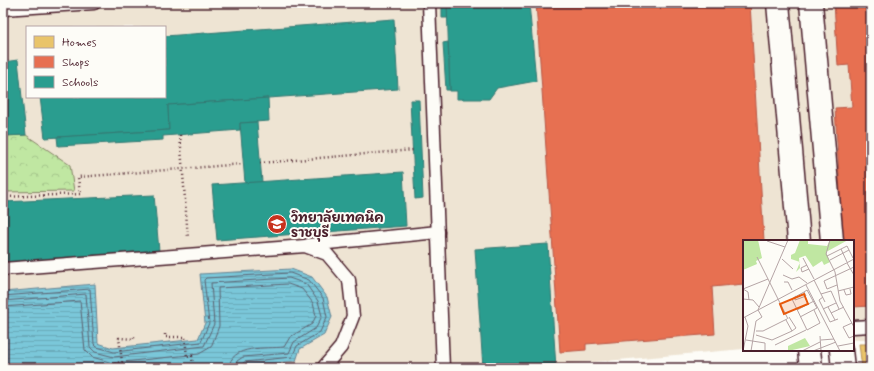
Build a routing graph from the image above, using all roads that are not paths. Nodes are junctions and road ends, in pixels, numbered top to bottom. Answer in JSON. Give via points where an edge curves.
{"nodes":[{"id":1,"x":94,"y":3,"type":"edge"},
{"id":2,"x":429,"y":3,"type":"edge"},
{"id":3,"x":778,"y":3,"type":"edge"},
{"id":4,"x":811,"y":3,"type":"edge"},
{"id":5,"x":3,"y":9,"type":"edge"},
{"id":6,"x":818,"y":83,"type":"junction"},
{"id":7,"x":785,"y":86,"type":"junction"},
{"id":8,"x":438,"y":232,"type":"junction"},
{"id":9,"x":799,"y":240,"type":"edge"},
{"id":10,"x":832,"y":240,"type":"edge"},
{"id":11,"x":305,"y":246,"type":"junction"},
{"id":12,"x":3,"y":268,"type":"edge"},
{"id":13,"x":871,"y":326,"type":"edge"},
{"id":14,"x":854,"y":327,"type":"edge"},
{"id":15,"x":809,"y":351,"type":"edge"},
{"id":16,"x":841,"y":351,"type":"edge"},
{"id":17,"x":323,"y":368,"type":"edge"},
{"id":18,"x":443,"y":368,"type":"edge"},
{"id":19,"x":811,"y":368,"type":"edge"},
{"id":20,"x":843,"y":368,"type":"edge"}],
"edges":[{"from":1,"to":5,"type":"lane"},
{"from":2,"to":8,"type":"lane"},
{"from":3,"to":7,"type":"street"},
{"from":4,"to":6,"type":"street"},
{"from":6,"to":7,"type":"street"},
{"from":6,"to":10,"type":"street"},
{"from":7,"to":9,"type":"street"},
{"from":8,"to":11,"type":"lane"},
{"from":8,"to":18,"type":"lane"},
{"from":11,"to":12,"type":"lane"},
{"from":11,"to":17,"type":"lane","via":[[327,254],[349,280],[353,316],[341,347]]},
{"from":13,"to":14,"type":"lane"},
{"from":15,"to":19,"type":"street"},
{"from":16,"to":20,"type":"street"}]}
